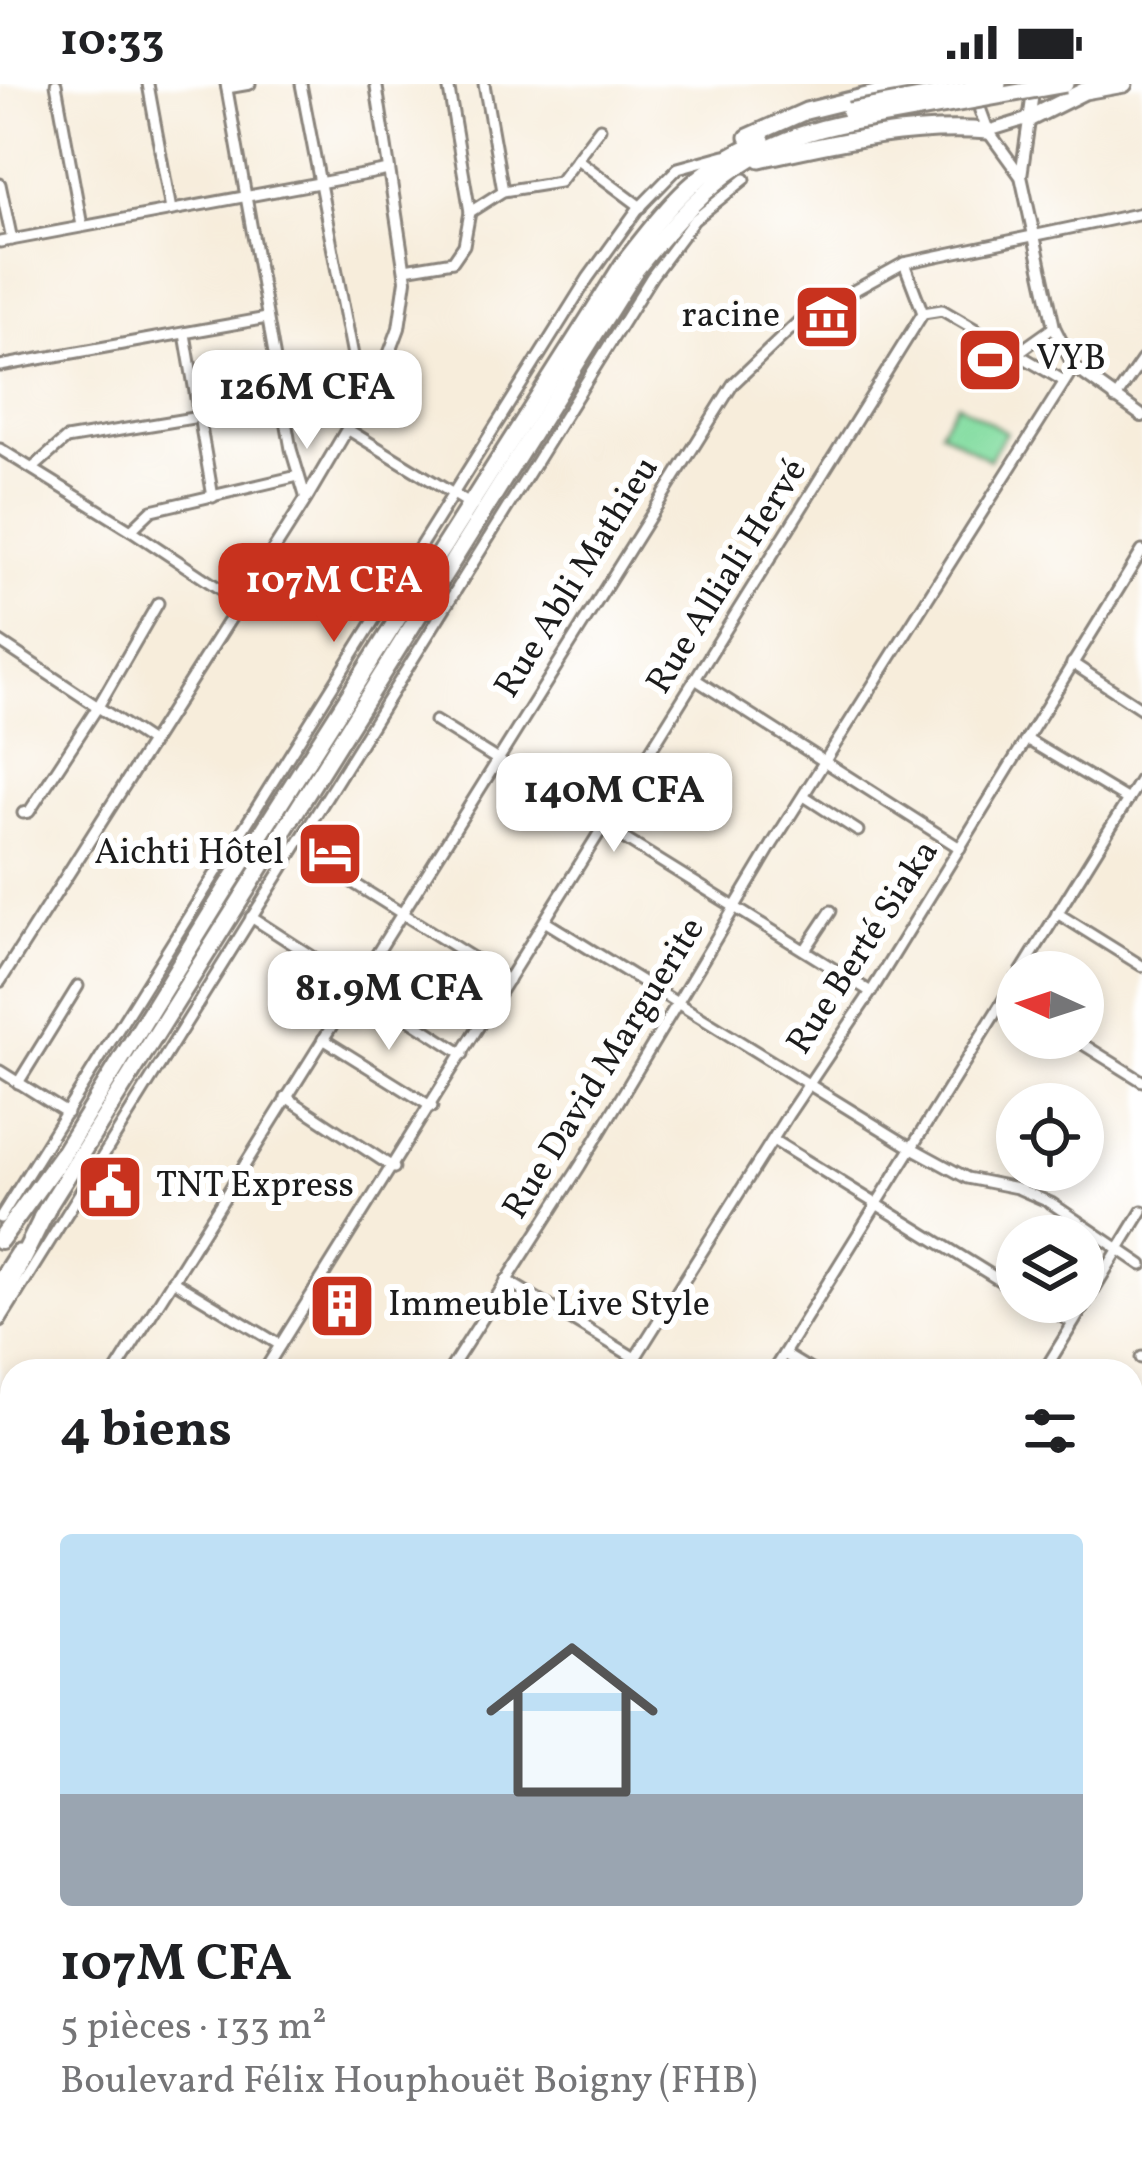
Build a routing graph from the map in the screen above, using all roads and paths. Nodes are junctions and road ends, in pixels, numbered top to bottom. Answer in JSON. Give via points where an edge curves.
{"nodes":[{"id":1,"x":56,"y":84,"type":"edge"},
{"id":2,"x":148,"y":84,"type":"edge"},
{"id":3,"x":250,"y":84,"type":"edge"},
{"id":4,"x":301,"y":84,"type":"edge"},
{"id":5,"x":376,"y":84,"type":"edge"},
{"id":6,"x":448,"y":84,"type":"edge"},
{"id":7,"x":484,"y":84,"type":"edge"},
{"id":8,"x":916,"y":84,"type":"edge"},
{"id":9,"x":974,"y":84,"type":"edge"},
{"id":10,"x":998,"y":84,"type":"edge"},
{"id":11,"x":1034,"y":84,"type":"edge"},
{"id":12,"x":1065,"y":84,"type":"edge"},
{"id":13,"x":1124,"y":84,"type":"edge"},
{"id":14,"x":226,"y":86,"type":"edge"},
{"id":15,"x":850,"y":116,"type":"junction"},
{"id":16,"x":1030,"y":118,"type":"junction"},
{"id":17,"x":600,"y":128,"type":"dead end"},
{"id":18,"x":988,"y":131,"type":"junction"},
{"id":19,"x":577,"y":159,"type":"junction"},
{"id":20,"x":736,"y":167,"type":"junction"},
{"id":21,"x":389,"y":170,"type":"junction"},
{"id":22,"x":1021,"y":176,"type":"junction"},
{"id":23,"x":317,"y":182,"type":"junction"},
{"id":24,"x":0,"y":184,"type":"edge"},
{"id":25,"x":503,"y":191,"type":"junction"},
{"id":26,"x":245,"y":195,"type":"junction"},
{"id":27,"x":641,"y":207,"type":"junction"},
{"id":28,"x":171,"y":210,"type":"junction"},
{"id":29,"x":470,"y":212,"type":"junction"},
{"id":30,"x":1142,"y":213,"type":"edge"},
{"id":31,"x":82,"y":226,"type":"junction"},
{"id":32,"x":1037,"y":235,"type":"junction"},
{"id":33,"x":6,"y":241,"type":"edge"},
{"id":34,"x":904,"y":263,"type":"junction"},
{"id":35,"x":405,"y":269,"type":"junction"},
{"id":36,"x":923,"y":313,"type":"junction"},
{"id":37,"x":267,"y":318,"type":"junction"},
{"id":38,"x":1054,"y":327,"type":"junction"},
{"id":39,"x":185,"y":334,"type":"junction"},
{"id":40,"x":1016,"y":354,"type":"junction"},
{"id":41,"x":1142,"y":360,"type":"edge"},
{"id":42,"x":0,"y":366,"type":"edge"},
{"id":43,"x":1074,"y":368,"type":"junction"},
{"id":44,"x":378,"y":379,"type":"junction"},
{"id":45,"x":1064,"y":381,"type":"junction"},
{"id":46,"x":563,"y":387,"type":"junction"},
{"id":47,"x":1115,"y":399,"type":"junction"},
{"id":48,"x":566,"y":414,"type":"junction"},
{"id":49,"x":1142,"y":416,"type":"edge"},
{"id":50,"x":199,"y":417,"type":"junction"},
{"id":51,"x":347,"y":429,"type":"junction"},
{"id":52,"x":0,"y":449,"type":"edge"},
{"id":53,"x":34,"y":468,"type":"junction"},
{"id":54,"x":298,"y":476,"type":"junction"},
{"id":55,"x":213,"y":496,"type":"junction"},
{"id":56,"x":306,"y":499,"type":"junction"},
{"id":57,"x":477,"y":508,"type":"junction"},
{"id":58,"x":131,"y":530,"type":"junction"},
{"id":59,"x":1142,"y":551,"type":"edge"},
{"id":60,"x":238,"y":601,"type":"junction"},
{"id":61,"x":158,"y":603,"type":"dead end"},
{"id":62,"x":0,"y":642,"type":"edge"},
{"id":63,"x":1072,"y":663,"type":"junction"},
{"id":64,"x":695,"y":679,"type":"junction"},
{"id":65,"x":99,"y":705,"type":"junction"},
{"id":66,"x":1142,"y":709,"type":"edge"},
{"id":67,"x":435,"y":722,"type":"dead end"},
{"id":68,"x":1026,"y":739,"type":"junction"},
{"id":69,"x":151,"y":742,"type":"junction"},
{"id":70,"x":496,"y":761,"type":"junction"},
{"id":71,"x":825,"y":762,"type":"junction"},
{"id":72,"x":1142,"y":777,"type":"edge"},
{"id":73,"x":804,"y":796,"type":"junction"},
{"id":74,"x":1128,"y":800,"type":"junction"},
{"id":75,"x":23,"y":813,"type":"dead end"},
{"id":76,"x":604,"y":828,"type":"junction"},
{"id":77,"x":858,"y":831,"type":"dead end"},
{"id":78,"x":960,"y":848,"type":"junction"},
{"id":79,"x":347,"y":879,"type":"dead end"},
{"id":80,"x":736,"y":907,"type":"junction"},
{"id":81,"x":831,"y":910,"type":"dead end"},
{"id":82,"x":400,"y":913,"type":"junction"},
{"id":83,"x":1057,"y":913,"type":"junction"},
{"id":84,"x":251,"y":917,"type":"junction"},
{"id":85,"x":545,"y":922,"type":"junction"},
{"id":86,"x":805,"y":950,"type":"junction"},
{"id":87,"x":1034,"y":951,"type":"edge"},
{"id":88,"x":1142,"y":966,"type":"edge"},
{"id":89,"x":508,"y":980,"type":"junction"},
{"id":90,"x":0,"y":981,"type":"edge"},
{"id":91,"x":357,"y":985,"type":"junction"},
{"id":92,"x":78,"y":986,"type":"dead end"},
{"id":93,"x":871,"y":992,"type":"junction"},
{"id":94,"x":678,"y":1003,"type":"junction"},
{"id":95,"x":996,"y":1012,"type":"edge"},
{"id":96,"x":322,"y":1039,"type":"junction"},
{"id":97,"x":463,"y":1054,"type":"junction"},
{"id":98,"x":1104,"y":1057,"type":"edge"},
{"id":99,"x":0,"y":1072,"type":"edge"},
{"id":100,"x":1142,"y":1081,"type":"edge"},
{"id":101,"x":18,"y":1082,"type":"junction"},
{"id":102,"x":810,"y":1082,"type":"junction"},
{"id":103,"x":286,"y":1097,"type":"junction"},
{"id":104,"x":432,"y":1106,"type":"junction"},
{"id":105,"x":81,"y":1122,"type":"junction"},
{"id":106,"x":773,"y":1140,"type":"junction"},
{"id":107,"x":912,"y":1148,"type":"junction"},
{"id":108,"x":62,"y":1155,"type":"junction"},
{"id":109,"x":394,"y":1168,"type":"junction"},
{"id":110,"x":875,"y":1206,"type":"junction"},
{"id":111,"x":47,"y":1209,"type":"junction"},
{"id":112,"x":1142,"y":1210,"type":"edge"},
{"id":113,"x":0,"y":1218,"type":"edge"},
{"id":114,"x":0,"y":1240,"type":"edge"},
{"id":115,"x":1119,"y":1250,"type":"junction"},
{"id":116,"x":0,"y":1254,"type":"edge"},
{"id":117,"x":1142,"y":1264,"type":"edge"},
{"id":118,"x":1104,"y":1274,"type":"edge"},
{"id":119,"x":996,"y":1278,"type":"edge"},
{"id":120,"x":172,"y":1280,"type":"junction"},
{"id":121,"x":506,"y":1280,"type":"junction"},
{"id":122,"x":0,"y":1281,"type":"edge"},
{"id":123,"x":0,"y":1303,"type":"edge"},
{"id":124,"x":0,"y":1321,"type":"edge"},
{"id":125,"x":1073,"y":1323,"type":"edge"},
{"id":126,"x":280,"y":1345,"type":"junction"},
{"id":127,"x":784,"y":1354,"type":"junction"},
{"id":128,"x":635,"y":1358,"type":"joint"},
{"id":129,"x":123,"y":1359,"type":"edge"},
{"id":130,"x":271,"y":1359,"type":"edge"},
{"id":131,"x":456,"y":1359,"type":"edge"},
{"id":132,"x":781,"y":1359,"type":"edge"},
{"id":133,"x":792,"y":1359,"type":"edge"},
{"id":134,"x":1051,"y":1359,"type":"edge"}],
"edges":[{"from":1,"to":31,"type":"street"},
{"from":2,"to":28,"type":"street"},
{"from":3,"to":14,"type":"street"},
{"from":4,"to":23,"type":"street"},
{"from":5,"to":21,"type":"street"},
{"from":6,"to":29,"type":"street"},
{"from":7,"to":25,"type":"street"},
{"from":8,"to":20,"type":"highway","via":[[781,120],[742,141]]},
{"from":9,"to":18,"type":"street"},
{"from":10,"to":15,"type":"highway","bridge":true},
{"from":11,"to":16,"type":"street"},
{"from":12,"to":15,"type":"highway","bridge":true},
{"from":13,"to":16,"type":"highway","via":[[1084,91]]},
{"from":14,"to":26,"type":"street"},
{"from":15,"to":20,"type":"highway"},
{"from":16,"to":18,"type":"street"},
{"from":16,"to":22,"type":"street"},
{"from":17,"to":19,"type":"street"},
{"from":18,"to":20,"type":"highway","via":[[915,129]]},
{"from":18,"to":22,"type":"street"},
{"from":19,"to":25,"type":"street","via":[[559,182]]},
{"from":19,"to":27,"type":"street"},
{"from":20,"to":27,"type":"street","via":[[702,158],[678,168]]},
{"from":20,"to":46,"type":"highway","via":[[682,212],[634,272]]},
{"from":20,"to":48,"type":"street","via":[[679,239]]},
{"from":20,"to":57,"type":"highway","via":[[690,183],[623,264]]},
{"from":21,"to":23,"type":"street"},
{"from":21,"to":35,"type":"street"},
{"from":22,"to":32,"type":"street"},
{"from":23,"to":26,"type":"street"},
{"from":23,"to":44,"type":"street","via":[[354,361]]},
{"from":24,"to":33,"type":"street"},
{"from":25,"to":29,"type":"street"},
{"from":26,"to":28,"type":"street"},
{"from":26,"to":37,"type":"street"},
{"from":27,"to":57,"type":"street","via":[[588,278]]},
{"from":28,"to":31,"type":"street"},
{"from":29,"to":35,"type":"street","via":[[453,261]]},
{"from":30,"to":32,"type":"street","name":"Rue Abli Mathieu"},
{"from":31,"to":33,"type":"street"},
{"from":32,"to":34,"type":"street","name":"Rue Abli Mathieu"},
{"from":32,"to":38,"type":"street"},
{"from":34,"to":36,"type":"street"},
{"from":34,"to":70,"type":"street","name":"Rue Abli Mathieu","via":[[799,321],[734,383]]},
{"from":35,"to":44,"type":"street","via":[[399,328]]},
{"from":36,"to":40,"type":"street","via":[[942,310]]},
{"from":36,"to":64,"type":"street","name":"Rue Alliali Hervé"},
{"from":37,"to":39,"type":"street"},
{"from":37,"to":54,"type":"street"},
{"from":38,"to":40,"type":"street"},
{"from":38,"to":43,"type":"street"},
{"from":39,"to":42,"type":"street"},
{"from":39,"to":50,"type":"street"},
{"from":40,"to":45,"type":"street"},
{"from":41,"to":47,"type":"street"},
{"from":43,"to":45,"type":"street","name":"Rue David Marguerite"},
{"from":43,"to":47,"type":"street"},
{"from":44,"to":51,"type":"street"},
{"from":45,"to":71,"type":"street","name":"Rue David Marguerite"},
{"from":46,"to":48,"type":"highway"},
{"from":46,"to":57,"type":"highway"},
{"from":47,"to":49,"type":"street"},
{"from":48,"to":57,"type":"street"},
{"from":50,"to":53,"type":"street","via":[[66,439]]},
{"from":50,"to":55,"type":"street"},
{"from":51,"to":56,"type":"street"},
{"from":51,"to":57,"type":"street"},
{"from":52,"to":53,"type":"street"},
{"from":53,"to":58,"type":"street"},
{"from":54,"to":55,"type":"street"},
{"from":54,"to":56,"type":"street"},
{"from":55,"to":58,"type":"street","via":[[152,510]]},
{"from":56,"to":60,"type":"street"},
{"from":57,"to":84,"type":"street"},
{"from":57,"to":105,"type":"highway"},
{"from":57,"to":105,"type":"street"},
{"from":58,"to":60,"type":"street"},
{"from":59,"to":63,"type":"street","name":"Rue Berté Siaka"},
{"from":60,"to":69,"type":"street"},
{"from":61,"to":65,"type":"street"},
{"from":62,"to":65,"type":"street"},
{"from":63,"to":66,"type":"street"},
{"from":63,"to":68,"type":"street","name":"Rue Berté Siaka"},
{"from":64,"to":71,"type":"street"},
{"from":64,"to":76,"type":"street","name":"Rue Alliali Hervé"},
{"from":65,"to":69,"type":"street"},
{"from":65,"to":75,"type":"street"},
{"from":67,"to":70,"type":"street"},
{"from":68,"to":74,"type":"street"},
{"from":68,"to":78,"type":"street","name":"Rue Berté Siaka"},
{"from":69,"to":90,"type":"street"},
{"from":70,"to":76,"type":"street"},
{"from":70,"to":82,"type":"street","name":"Rue Abli Mathieu"},
{"from":71,"to":73,"type":"street","name":"Rue David Marguerite"},
{"from":71,"to":78,"type":"street"},
{"from":72,"to":74,"type":"street"},
{"from":73,"to":77,"type":"street"},
{"from":73,"to":80,"type":"street","name":"Rue David Marguerite"},
{"from":74,"to":83,"type":"street"},
{"from":76,"to":80,"type":"street"},
{"from":76,"to":85,"type":"street","name":"Rue Alliali Hervé"},
{"from":78,"to":93,"type":"street","name":"Rue Berté Siaka"},
{"from":79,"to":82,"type":"street"},
{"from":80,"to":86,"type":"street"},
{"from":80,"to":94,"type":"street","name":"Rue David Marguerite"},
{"from":81,"to":86,"type":"street"},
{"from":82,"to":89,"type":"street"},
{"from":82,"to":91,"type":"street","name":"Rue Abli Mathieu"},
{"from":83,"to":87,"type":"street"},
{"from":83,"to":88,"type":"street"},
{"from":84,"to":91,"type":"street"},
{"from":84,"to":124,"type":"street"},
{"from":85,"to":89,"type":"street","name":"Rue Alliali Hervé"},
{"from":85,"to":94,"type":"street"},
{"from":86,"to":93,"type":"street"},
{"from":89,"to":97,"type":"street","name":"Rue Alliali Hervé"},
{"from":91,"to":96,"type":"street","name":"Rue Abli Mathieu"},
{"from":91,"to":97,"type":"street"},
{"from":92,"to":101,"type":"street"},
{"from":93,"to":102,"type":"street","name":"Rue Berté Siaka"},
{"from":94,"to":102,"type":"street"},
{"from":94,"to":121,"type":"street","name":"Rue David Marguerite"},
{"from":95,"to":107,"type":"street"},
{"from":96,"to":103,"type":"street","name":"Rue Abli Mathieu"},
{"from":96,"to":104,"type":"street"},
{"from":97,"to":104,"type":"street","name":"Rue Alliali Hervé"},
{"from":98,"to":100,"type":"street"},
{"from":99,"to":101,"type":"street"},
{"from":101,"to":105,"type":"street"},
{"from":102,"to":106,"type":"street","name":"Rue Berté Siaka"},
{"from":102,"to":107,"type":"street"},
{"from":103,"to":109,"type":"street"},
{"from":103,"to":120,"type":"street","name":"Rue Abli Mathieu"},
{"from":104,"to":109,"type":"street","name":"Rue Alliali Hervé"},
{"from":105,"to":108,"type":"highway"},
{"from":105,"to":111,"type":"highway"},
{"from":105,"to":113,"type":"street"},
{"from":106,"to":110,"type":"street"},
{"from":106,"to":128,"type":"street","name":"Rue Berté Siaka"},
{"from":107,"to":110,"type":"street"},
{"from":107,"to":115,"type":"street","via":[[967,1178],[1051,1203]]},
{"from":108,"to":114,"type":"highway"},
{"from":108,"to":116,"type":"highway"},
{"from":109,"to":126,"type":"street","name":"Rue Alliali Hervé"},
{"from":110,"to":119,"type":"street"},
{"from":110,"to":127,"type":"street"},
{"from":111,"to":122,"type":"highway"},
{"from":111,"to":123,"type":"highway"},
{"from":112,"to":115,"type":"street"},
{"from":115,"to":117,"type":"street"},
{"from":115,"to":118,"type":"street"},
{"from":120,"to":126,"type":"street"},
{"from":120,"to":129,"type":"street","name":"Rue Abli Mathieu"},
{"from":121,"to":128,"type":"street"},
{"from":121,"to":131,"type":"street","name":"Rue David Marguerite"},
{"from":125,"to":134,"type":"street"},
{"from":126,"to":130,"type":"street","name":"Rue Alliali Hervé"},
{"from":127,"to":132,"type":"street"},
{"from":127,"to":133,"type":"street"}]}
